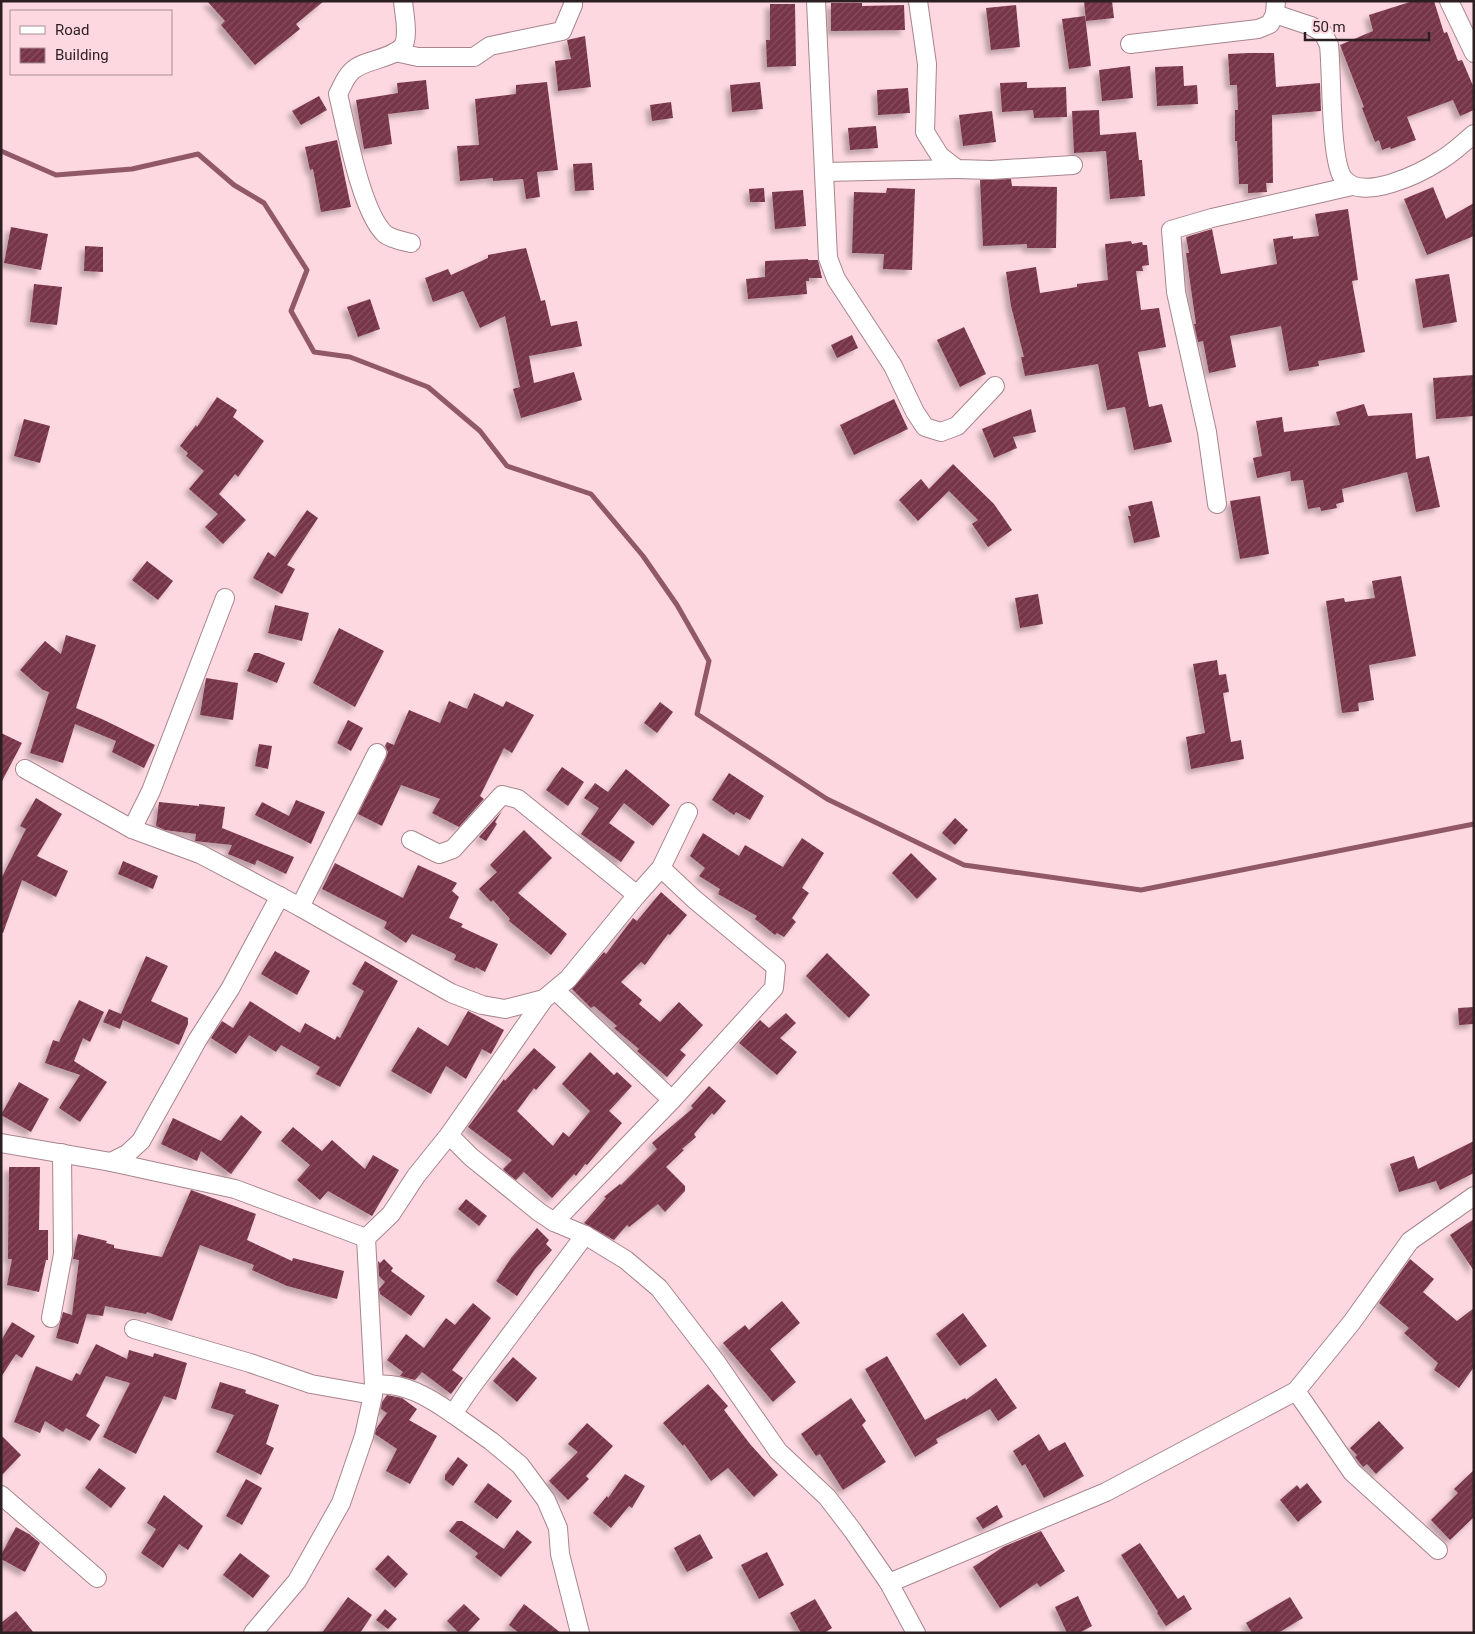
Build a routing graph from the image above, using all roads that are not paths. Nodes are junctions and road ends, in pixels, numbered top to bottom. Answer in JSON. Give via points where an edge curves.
{"nodes":[{"id":1,"x":403,"y":1,"type":"edge"},
{"id":2,"x":573,"y":1,"type":"edge"},
{"id":3,"x":816,"y":1,"type":"edge"},
{"id":4,"x":918,"y":1,"type":"edge"},
{"id":5,"x":1449,"y":1,"type":"edge"},
{"id":6,"x":1275,"y":8,"type":"edge"},
{"id":7,"x":1130,"y":44,"type":"dead end"},
{"id":8,"x":395,"y":52,"type":"junction"},
{"id":9,"x":1474,"y":53,"type":"edge"},
{"id":10,"x":1474,"y":134,"type":"edge"},
{"id":11,"x":1073,"y":166,"type":"dead end"},
{"id":12,"x":957,"y":169,"type":"junction"},
{"id":13,"x":824,"y":172,"type":"junction"},
{"id":14,"x":1352,"y":186,"type":"junction"},
{"id":15,"x":411,"y":243,"type":"dead end"},
{"id":16,"x":995,"y":386,"type":"dead end"},
{"id":17,"x":1217,"y":504,"type":"dead end"},
{"id":18,"x":225,"y":598,"type":"dead end"},
{"id":19,"x":377,"y":753,"type":"dead end"},
{"id":20,"x":25,"y":769,"type":"dead end"},
{"id":21,"x":688,"y":812,"type":"dead end"},
{"id":22,"x":132,"y":829,"type":"junction"},
{"id":23,"x":411,"y":840,"type":"dead end"},
{"id":24,"x":661,"y":868,"type":"junction"},
{"id":25,"x":636,"y":895,"type":"junction"},
{"id":26,"x":280,"y":896,"type":"junction"},
{"id":27,"x":300,"y":907,"type":"junction"},
{"id":28,"x":550,"y":995,"type":"junction"},
{"id":29,"x":672,"y":1100,"type":"junction"},
{"id":30,"x":449,"y":1135,"type":"junction"},
{"id":31,"x":1,"y":1143,"type":"edge"},
{"id":32,"x":62,"y":1153,"type":"junction"},
{"id":33,"x":111,"y":1162,"type":"junction"},
{"id":34,"x":1474,"y":1196,"type":"edge"},
{"id":35,"x":554,"y":1222,"type":"junction"},
{"id":36,"x":585,"y":1235,"type":"junction"},
{"id":37,"x":366,"y":1238,"type":"junction"},
{"id":38,"x":51,"y":1318,"type":"dead end"},
{"id":39,"x":134,"y":1328,"type":"dead end"},
{"id":40,"x":373,"y":1390,"type":"junction"},
{"id":41,"x":1296,"y":1391,"type":"junction"},
{"id":42,"x":453,"y":1414,"type":"junction"},
{"id":43,"x":1,"y":1495,"type":"edge"},
{"id":44,"x":1438,"y":1550,"type":"dead end"},
{"id":45,"x":97,"y":1578,"type":"dead end"},
{"id":46,"x":889,"y":1583,"type":"junction"},
{"id":47,"x":253,"y":1633,"type":"edge"},
{"id":48,"x":580,"y":1633,"type":"edge"},
{"id":49,"x":916,"y":1633,"type":"edge"}],
"edges":[{"from":1,"to":8,"type":"street","via":[[405,42]]},
{"from":2,"to":8,"type":"street","via":[[562,31],[490,46],[474,57],[418,57]]},
{"from":3,"to":13,"type":"street"},
{"from":4,"to":12,"type":"street","via":[[927,64],[924,132],[940,156]]},
{"from":5,"to":9,"type":"street"},
{"from":6,"to":7,"type":"street","via":[[1270,24],[1258,29]]},
{"from":6,"to":14,"type":"street","via":[[1323,33],[1329,45],[1336,156],[1342,177]]},
{"from":8,"to":15,"type":"street","via":[[352,70],[338,94],[365,199],[374,218],[386,234]]},
{"from":10,"to":14,"type":"street","via":[[1442,160],[1405,180],[1369,187]]},
{"from":11,"to":12,"type":"street"},
{"from":12,"to":13,"type":"street"},
{"from":13,"to":16,"type":"street","via":[[828,258],[836,279],[893,366],[915,412],[926,427],[940,432],[957,426]]},
{"from":14,"to":17,"type":"street","via":[[1171,230],[1176,292],[1208,432]]},
{"from":18,"to":22,"type":"street","via":[[152,791]]},
{"from":19,"to":27,"type":"street"},
{"from":20,"to":22,"type":"street"},
{"from":21,"to":24,"type":"street"},
{"from":22,"to":26,"type":"street","via":[[200,854]]},
{"from":23,"to":25,"type":"street","via":[[439,854],[453,849],[502,795],[518,800]]},
{"from":24,"to":25,"type":"street"},
{"from":24,"to":29,"type":"street","via":[[776,967],[774,988]]},
{"from":25,"to":28,"type":"street","via":[[568,979]]},
{"from":26,"to":27,"type":"street"},
{"from":26,"to":33,"type":"street","via":[[141,1141],[127,1154]]},
{"from":27,"to":28,"type":"street","via":[[450,993],[482,1005],[505,1009]]},
{"from":28,"to":29,"type":"street"},
{"from":28,"to":30,"type":"street"},
{"from":29,"to":35,"type":"street"},
{"from":30,"to":35,"type":"street","via":[[496,1178]]},
{"from":30,"to":37,"type":"street","via":[[391,1214]]},
{"from":31,"to":32,"type":"street"},
{"from":32,"to":33,"type":"street"},
{"from":32,"to":38,"type":"street","via":[[63,1254]]},
{"from":33,"to":37,"type":"street","via":[[235,1189]]},
{"from":34,"to":41,"type":"street","via":[[1410,1241],[1352,1322]]},
{"from":35,"to":36,"type":"street"},
{"from":36,"to":42,"type":"street"},
{"from":36,"to":46,"type":"street","via":[[626,1260],[659,1288],[778,1451],[827,1497]]},
{"from":37,"to":40,"type":"street"},
{"from":39,"to":40,"type":"street","via":[[311,1384]]},
{"from":40,"to":42,"type":"street","via":[[391,1384],[402,1387],[431,1399]]},
{"from":40,"to":47,"type":"street","via":[[364,1436],[341,1503],[297,1581]]},
{"from":41,"to":44,"type":"street","via":[[1352,1472]]},
{"from":41,"to":46,"type":"street","via":[[1106,1492]]},
{"from":42,"to":48,"type":"street","via":[[520,1465],[546,1500],[558,1528],[560,1554]]},
{"from":43,"to":45,"type":"street"},
{"from":46,"to":49,"type":"street"}]}
